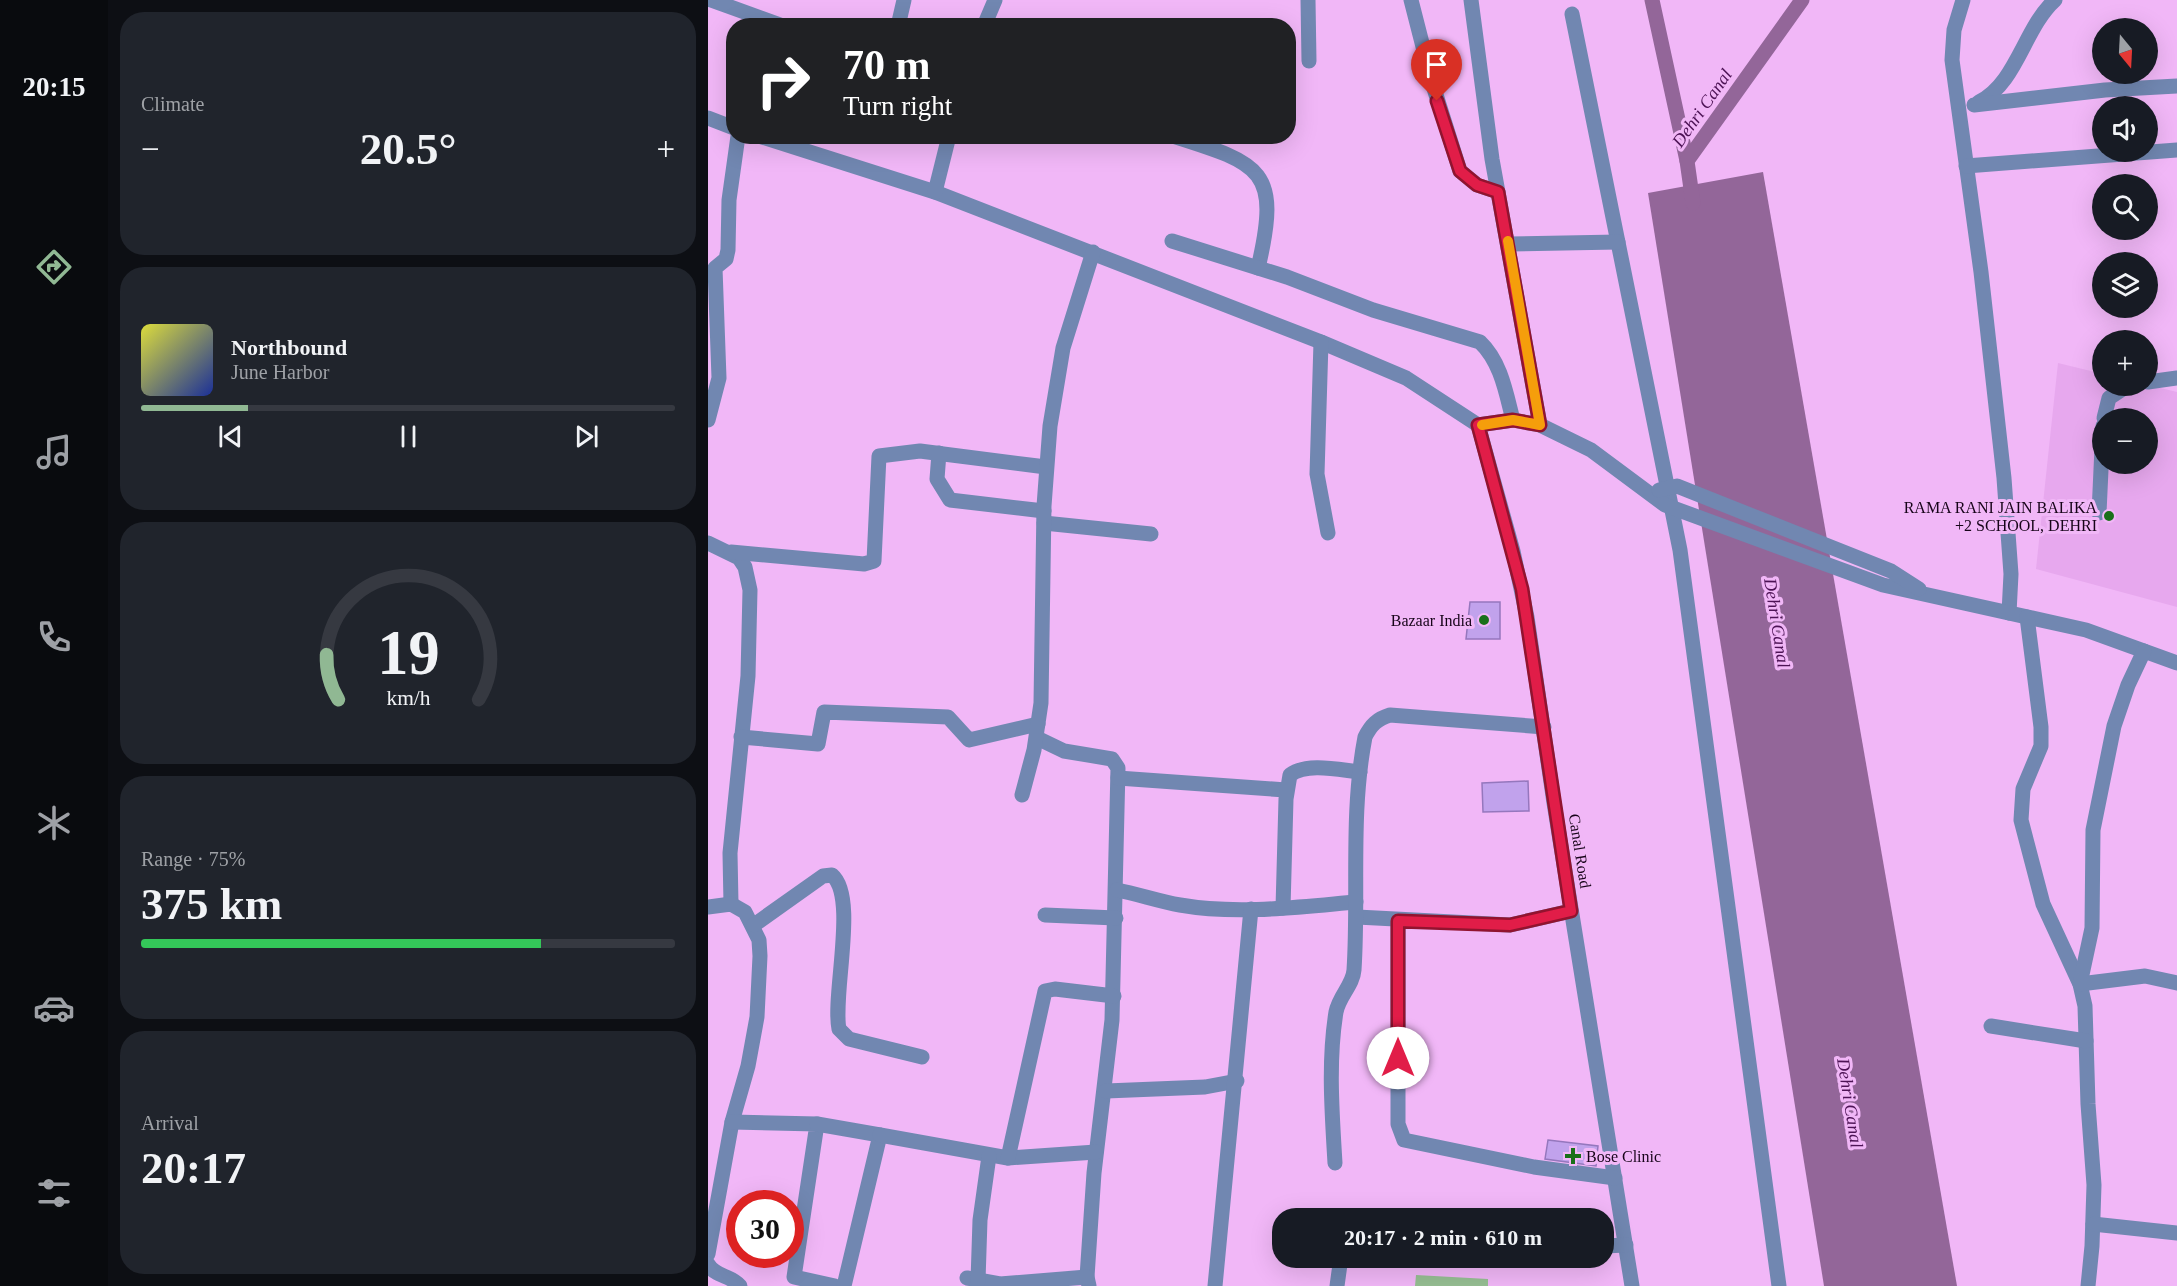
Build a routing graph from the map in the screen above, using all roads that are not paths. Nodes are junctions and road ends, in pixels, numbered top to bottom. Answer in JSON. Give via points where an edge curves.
{"nodes":[{"id":1,"x":711,"y":0,"type":"edge"},
{"id":2,"x":904,"y":0,"type":"edge"},
{"id":3,"x":995,"y":0,"type":"edge"},
{"id":4,"x":1308,"y":0,"type":"edge"},
{"id":5,"x":1411,"y":0,"type":"edge"},
{"id":6,"x":1471,"y":0,"type":"edge"},
{"id":7,"x":1963,"y":0,"type":"edge"},
{"id":8,"x":2055,"y":0,"type":"edge"},
{"id":9,"x":1572,"y":14,"type":"dead end"},
{"id":10,"x":761,"y":18,"type":"edge"},
{"id":11,"x":900,"y":18,"type":"edge"},
{"id":12,"x":987,"y":18,"type":"edge"},
{"id":13,"x":1309,"y":61,"type":"dead end"},
{"id":14,"x":2177,"y":86,"type":"edge"},
{"id":15,"x":1974,"y":105,"type":"junction"},
{"id":16,"x":1957,"y":111,"type":"junction"},
{"id":17,"x":708,"y":118,"type":"edge"},
{"id":18,"x":726,"y":125,"type":"edge"},
{"id":19,"x":737,"y":144,"type":"edge"},
{"id":20,"x":784,"y":144,"type":"edge"},
{"id":21,"x":947,"y":144,"type":"edge"},
{"id":22,"x":1198,"y":144,"type":"edge"},
{"id":23,"x":2177,"y":150,"type":"edge"},
{"id":24,"x":1966,"y":166,"type":"junction"},
{"id":25,"x":935,"y":192,"type":"junction"},
{"id":26,"x":1498,"y":192,"type":"junction"},
{"id":27,"x":1172,"y":241,"type":"dead end"},
{"id":28,"x":1618,"y":242,"type":"junction"},
{"id":29,"x":1508,"y":244,"type":"junction"},
{"id":30,"x":1093,"y":252,"type":"junction"},
{"id":31,"x":712,"y":268,"type":"edge"},
{"id":32,"x":1258,"y":268,"type":"junction"},
{"id":33,"x":1321,"y":342,"type":"junction"},
{"id":34,"x":2177,"y":378,"type":"edge"},
{"id":35,"x":2158,"y":381,"type":"edge"},
{"id":36,"x":708,"y":420,"type":"edge"},
{"id":37,"x":1513,"y":420,"type":"junction"},
{"id":38,"x":1478,"y":425,"type":"junction"},
{"id":39,"x":1540,"y":425,"type":"junction"},
{"id":40,"x":939,"y":453,"type":"junction"},
{"id":41,"x":1046,"y":467,"type":"junction"},
{"id":42,"x":2100,"y":474,"type":"edge"},
{"id":43,"x":1649,"y":493,"type":"junction"},
{"id":44,"x":2098,"y":513,"type":"dead end"},
{"id":45,"x":1044,"y":517,"type":"junction"},
{"id":46,"x":1328,"y":533,"type":"dead end"},
{"id":47,"x":1151,"y":534,"type":"dead end"},
{"id":48,"x":708,"y":543,"type":"edge"},
{"id":49,"x":731,"y":552,"type":"junction"},
{"id":50,"x":1929,"y":595,"type":"junction"},
{"id":51,"x":2009,"y":614,"type":"junction"},
{"id":52,"x":2027,"y":617,"type":"junction"},
{"id":53,"x":2144,"y":651,"type":"junction"},
{"id":54,"x":2177,"y":663,"type":"edge"},
{"id":55,"x":1544,"y":727,"type":"junction"},
{"id":56,"x":1037,"y":731,"type":"junction"},
{"id":57,"x":741,"y":737,"type":"junction"},
{"id":58,"x":1360,"y":772,"type":"junction"},
{"id":59,"x":1119,"y":778,"type":"junction"},
{"id":60,"x":1286,"y":790,"type":"junction"},
{"id":61,"x":1022,"y":795,"type":"dead end"},
{"id":62,"x":1117,"y":890,"type":"junction"},
{"id":63,"x":731,"y":904,"type":"junction"},
{"id":64,"x":708,"y":907,"type":"edge"},
{"id":65,"x":1283,"y":908,"type":"junction"},
{"id":66,"x":1251,"y":909,"type":"junction"},
{"id":67,"x":1356,"y":909,"type":"junction"},
{"id":68,"x":1571,"y":911,"type":"junction"},
{"id":69,"x":1044,"y":915,"type":"dead end"},
{"id":70,"x":1116,"y":918,"type":"junction"},
{"id":71,"x":1398,"y":921,"type":"junction"},
{"id":72,"x":753,"y":925,"type":"junction"},
{"id":73,"x":2177,"y":983,"type":"edge"},
{"id":74,"x":2080,"y":984,"type":"junction"},
{"id":75,"x":1113,"y":996,"type":"junction"},
{"id":76,"x":1991,"y":1026,"type":"dead end"},
{"id":77,"x":2086,"y":1041,"type":"junction"},
{"id":78,"x":922,"y":1057,"type":"dead end"},
{"id":79,"x":1237,"y":1081,"type":"junction"},
{"id":80,"x":1106,"y":1091,"type":"junction"},
{"id":81,"x":732,"y":1122,"type":"junction"},
{"id":82,"x":817,"y":1124,"type":"junction"},
{"id":83,"x":879,"y":1135,"type":"junction"},
{"id":84,"x":1096,"y":1152,"type":"junction"},
{"id":85,"x":989,"y":1156,"type":"junction"},
{"id":86,"x":1008,"y":1158,"type":"junction"},
{"id":87,"x":1335,"y":1163,"type":"dead end"},
{"id":88,"x":1616,"y":1178,"type":"junction"},
{"id":89,"x":2093,"y":1224,"type":"junction"},
{"id":90,"x":2177,"y":1233,"type":"edge"},
{"id":91,"x":1626,"y":1245,"type":"junction"},
{"id":92,"x":1614,"y":1246,"type":"edge"},
{"id":93,"x":709,"y":1265,"type":"edge"},
{"id":94,"x":1339,"y":1268,"type":"edge"},
{"id":95,"x":1088,"y":1281,"type":"edge"},
{"id":96,"x":740,"y":1286,"type":"edge"},
{"id":97,"x":835,"y":1286,"type":"edge"},
{"id":98,"x":844,"y":1286,"type":"edge"},
{"id":99,"x":1215,"y":1286,"type":"edge"},
{"id":100,"x":1337,"y":1286,"type":"edge"},
{"id":101,"x":1632,"y":1286,"type":"edge"},
{"id":102,"x":1779,"y":1286,"type":"edge"},
{"id":103,"x":2088,"y":1286,"type":"edge"}],
"edges":[{"from":1,"to":10,"type":"street"},
{"from":2,"to":11,"type":"street"},
{"from":3,"to":12,"type":"street"},
{"from":4,"to":13,"type":"street"},
{"from":5,"to":26,"type":"street","via":[[1460,171],[1477,185]]},
{"from":6,"to":26,"type":"street"},
{"from":7,"to":16,"type":"street","via":[[1954,30],[1952,60]]},
{"from":8,"to":15,"type":"street","via":[[2000,85]]},
{"from":9,"to":28,"type":"street"},
{"from":14,"to":15,"type":"street"},
{"from":15,"to":16,"type":"street"},
{"from":16,"to":24,"type":"street"},
{"from":17,"to":18,"type":"street"},
{"from":19,"to":31,"type":"street","via":[[729,200],[728,250],[726,259]]},
{"from":20,"to":25,"type":"street"},
{"from":21,"to":25,"type":"street"},
{"from":22,"to":32,"type":"street","via":[[1253,169],[1261,182],[1268,214]]},
{"from":23,"to":24,"type":"street"},
{"from":24,"to":51,"type":"street","via":[[2004,478],[2011,574]]},
{"from":25,"to":30,"type":"street"},
{"from":26,"to":29,"type":"street"},
{"from":27,"to":32,"type":"street"},
{"from":28,"to":29,"type":"street"},
{"from":28,"to":102,"type":"street","via":[[1680,550]]},
{"from":29,"to":39,"type":"street"},
{"from":30,"to":33,"type":"street"},
{"from":30,"to":41,"type":"street","via":[[1063,348]]},
{"from":31,"to":36,"type":"street","via":[[719,378]]},
{"from":32,"to":37,"type":"street","via":[[1373,310],[1480,342],[1500,374]]},
{"from":33,"to":38,"type":"street","via":[[1406,378]]},
{"from":33,"to":46,"type":"street","via":[[1317,474]]},
{"from":34,"to":35,"type":"street"},
{"from":37,"to":38,"type":"street"},
{"from":37,"to":39,"type":"street"},
{"from":38,"to":55,"type":"street","name":"Canal Road","via":[[1522,589]]},
{"from":39,"to":43,"type":"street","via":[[1591,450]]},
{"from":40,"to":41,"type":"street"},
{"from":40,"to":45,"type":"street","via":[[937,479],[950,501]]},
{"from":40,"to":49,"type":"street","via":[[879,456],[874,561],[864,564]]},
{"from":41,"to":45,"type":"street"},
{"from":42,"to":44,"type":"street"},
{"from":43,"to":50,"type":"street","via":[[1665,505],[1883,585]]},
{"from":43,"to":50,"type":"street","via":[[1677,486],[1891,571]]},
{"from":45,"to":47,"type":"street"},
{"from":45,"to":56,"type":"street"},
{"from":48,"to":49,"type":"street"},
{"from":49,"to":57,"type":"street","via":[[745,567],[750,590],[748,676]]},
{"from":50,"to":51,"type":"street"},
{"from":51,"to":52,"type":"street"},
{"from":52,"to":53,"type":"street","via":[[2086,630]]},
{"from":52,"to":74,"type":"street","via":[[2041,746],[2023,789],[2021,820],[2049,921]]},
{"from":53,"to":54,"type":"street"},
{"from":53,"to":74,"type":"street","via":[[2114,726],[2092,830],[2092,927]]},
{"from":55,"to":58,"type":"street","via":[[1390,715],[1379,718],[1370,727]]},
{"from":55,"to":68,"type":"street","name":"Canal Road"},
{"from":56,"to":57,"type":"street","via":[[969,740],[948,717],[824,712],[818,744]]},
{"from":56,"to":59,"type":"street","via":[[1064,751],[1112,759]]},
{"from":56,"to":61,"type":"street"},
{"from":57,"to":63,"type":"street","via":[[732,819]]},
{"from":58,"to":60,"type":"street","via":[[1302,770],[1290,775]]},
{"from":58,"to":67,"type":"street","via":[[1354,852]]},
{"from":59,"to":60,"type":"street"},
{"from":59,"to":62,"type":"street"},
{"from":60,"to":65,"type":"street"},
{"from":62,"to":66,"type":"street","via":[[1180,905]]},
{"from":62,"to":70,"type":"street"},
{"from":63,"to":64,"type":"street"},
{"from":63,"to":72,"type":"street","via":[[745,912]]},
{"from":65,"to":66,"type":"street"},
{"from":65,"to":67,"type":"street"},
{"from":66,"to":79,"type":"street"},
{"from":67,"to":71,"type":"street"},
{"from":67,"to":87,"type":"street","via":[[1354,973],[1341,996],[1335,1023]]},
{"from":68,"to":71,"type":"street","via":[[1510,925]]},
{"from":68,"to":88,"type":"street","name":"Canal Road"},
{"from":69,"to":70,"type":"street"},
{"from":70,"to":75,"type":"street"},
{"from":71,"to":88,"type":"street","via":[[1398,1124],[1404,1140],[1534,1167]]},
{"from":72,"to":78,"type":"street","via":[[823,876],[832,875],[839,884],[843,924],[839,1029],[849,1039]]},
{"from":72,"to":81,"type":"street","via":[[760,956],[757,1017],[744,1090]]},
{"from":73,"to":74,"type":"street","via":[[2145,976]]},
{"from":74,"to":77,"type":"street"},
{"from":75,"to":80,"type":"street"},
{"from":75,"to":86,"type":"street","via":[[1046,991]]},
{"from":76,"to":77,"type":"street"},
{"from":77,"to":89,"type":"street"},
{"from":79,"to":80,"type":"street","via":[[1205,1088]]},
{"from":79,"to":99,"type":"street"},
{"from":80,"to":84,"type":"street"},
{"from":81,"to":82,"type":"street"},
{"from":81,"to":93,"type":"street"},
{"from":82,"to":83,"type":"street"},
{"from":82,"to":97,"type":"street","via":[[794,1277]]},
{"from":83,"to":85,"type":"street"},
{"from":83,"to":98,"type":"street"},
{"from":84,"to":86,"type":"street"},
{"from":84,"to":95,"type":"street"},
{"from":85,"to":86,"type":"street"},
{"from":85,"to":95,"type":"street","via":[[973,1280],[1000,1284]]},
{"from":88,"to":91,"type":"street","name":"Canal Road"},
{"from":89,"to":90,"type":"street"},
{"from":89,"to":103,"type":"street"},
{"from":91,"to":92,"type":"street"},
{"from":91,"to":101,"type":"street","name":"Canal Road"},
{"from":93,"to":96,"type":"street"},
{"from":94,"to":100,"type":"street"}]}
